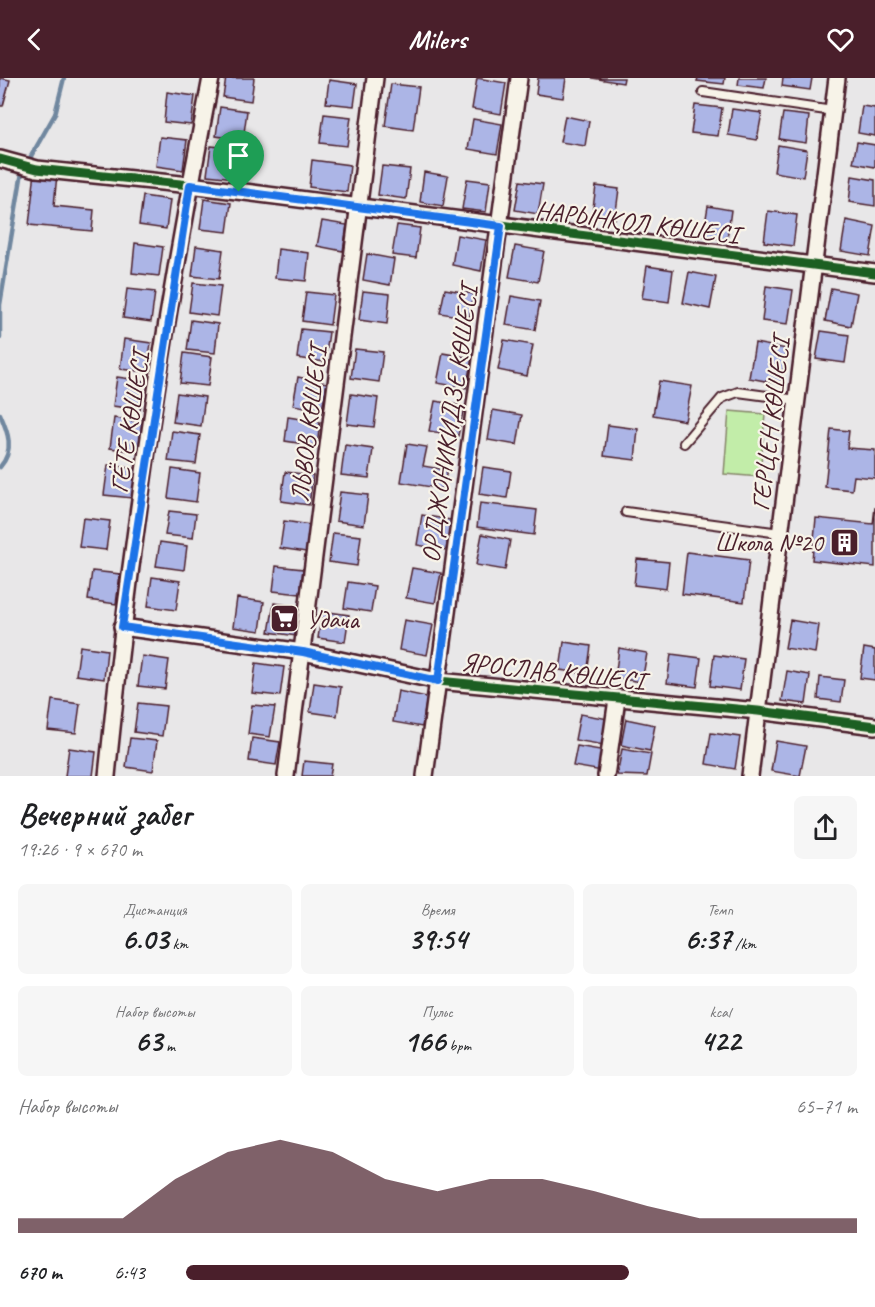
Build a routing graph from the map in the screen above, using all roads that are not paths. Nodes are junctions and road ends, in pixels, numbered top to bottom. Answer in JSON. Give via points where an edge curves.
{"nodes":[{"id":1,"x":211,"y":78,"type":"edge"},
{"id":2,"x":375,"y":78,"type":"edge"},
{"id":3,"x":519,"y":78,"type":"edge"},
{"id":4,"x":837,"y":78,"type":"edge"},
{"id":5,"x":703,"y":92,"type":"dead end"},
{"id":6,"x":833,"y":111,"type":"junction"},
{"id":7,"x":0,"y":159,"type":"edge"},
{"id":8,"x":190,"y":185,"type":"junction"},
{"id":9,"x":359,"y":208,"type":"junction"},
{"id":10,"x":501,"y":226,"type":"junction"},
{"id":11,"x":814,"y":266,"type":"junction"},
{"id":12,"x":875,"y":273,"type":"edge"},
{"id":13,"x":797,"y":400,"type":"junction"},
{"id":14,"x":684,"y":442,"type":"dead end"},
{"id":15,"x":626,"y":512,"type":"dead end"},
{"id":16,"x":780,"y":533,"type":"junction"},
{"id":17,"x":122,"y":627,"type":"junction"},
{"id":18,"x":303,"y":652,"type":"junction"},
{"id":19,"x":438,"y":681,"type":"junction"},
{"id":20,"x":617,"y":699,"type":"junction"},
{"id":21,"x":758,"y":711,"type":"junction"},
{"id":22,"x":875,"y":726,"type":"edge"},
{"id":23,"x":107,"y":776,"type":"edge"},
{"id":24,"x":286,"y":776,"type":"edge"},
{"id":25,"x":425,"y":776,"type":"edge"},
{"id":26,"x":606,"y":776,"type":"edge"},
{"id":27,"x":750,"y":776,"type":"edge"}],
"edges":[{"from":1,"to":8,"type":"street","name":"ГЁТЕ КӨШЕСІ"},
{"from":2,"to":9,"type":"street","name":"ЛЬВОВ КӨШЕСІ"},
{"from":3,"to":10,"type":"street","name":"ОРДЖОНИКИДЗЕ КӨШЕСІ"},
{"from":4,"to":6,"type":"street","name":"ГЕРЦЕН КӨШЕСІ"},
{"from":5,"to":6,"type":"lane"},
{"from":6,"to":11,"type":"street","name":"ГЕРЦЕН КӨШЕСІ"},
{"from":7,"to":8,"type":"street","name":"НАРЫНҚОЛ КӨШЕСІ","via":[[37,169]]},
{"from":8,"to":9,"type":"street","name":"НАРЫНҚОЛ КӨШЕСІ"},
{"from":8,"to":17,"type":"street","name":"ГЁТЕ КӨШЕСІ"},
{"from":9,"to":10,"type":"street","name":"НАРЫНҚОЛ КӨШЕСІ"},
{"from":9,"to":18,"type":"street","name":"ЛЬВОВ КӨШЕСІ"},
{"from":10,"to":11,"type":"street","name":"НАРЫНҚОЛ КӨШЕСІ"},
{"from":10,"to":19,"type":"street","name":"ОРДЖОНИКИДЗЕ КӨШЕСІ"},
{"from":11,"to":12,"type":"street","name":"НАРЫНҚОЛ КӨШЕСІ"},
{"from":11,"to":13,"type":"street","name":"ГЕРЦЕН КӨШЕСІ"},
{"from":13,"to":14,"type":"lane","via":[[738,392],[722,398]]},
{"from":13,"to":16,"type":"street","name":"ГЕРЦЕН КӨШЕСІ"},
{"from":15,"to":16,"type":"lane"},
{"from":16,"to":21,"type":"street","name":"ГЕРЦЕН КӨШЕСІ"},
{"from":17,"to":18,"type":"street","name":"ЯРОСЛАВ КӨШЕСІ"},
{"from":17,"to":23,"type":"street","name":"ГЁТЕ КӨШЕСІ"},
{"from":18,"to":19,"type":"street","name":"ЯРОСЛАВ КӨШЕСІ"},
{"from":18,"to":24,"type":"street","name":"ЛЬВОВ КӨШЕСІ"},
{"from":19,"to":20,"type":"street","name":"ЯРОСЛАВ КӨШЕСІ"},
{"from":19,"to":25,"type":"street","name":"ОРДЖОНИКИДЗЕ КӨШЕСІ"},
{"from":20,"to":21,"type":"street","name":"ЯРОСЛАВ КӨШЕСІ"},
{"from":20,"to":26,"type":"street"},
{"from":21,"to":22,"type":"street","name":"ЯРОСЛАВ КӨШЕСІ"},
{"from":21,"to":27,"type":"street","name":"ГЕРЦЕН КӨШЕСІ"}]}
